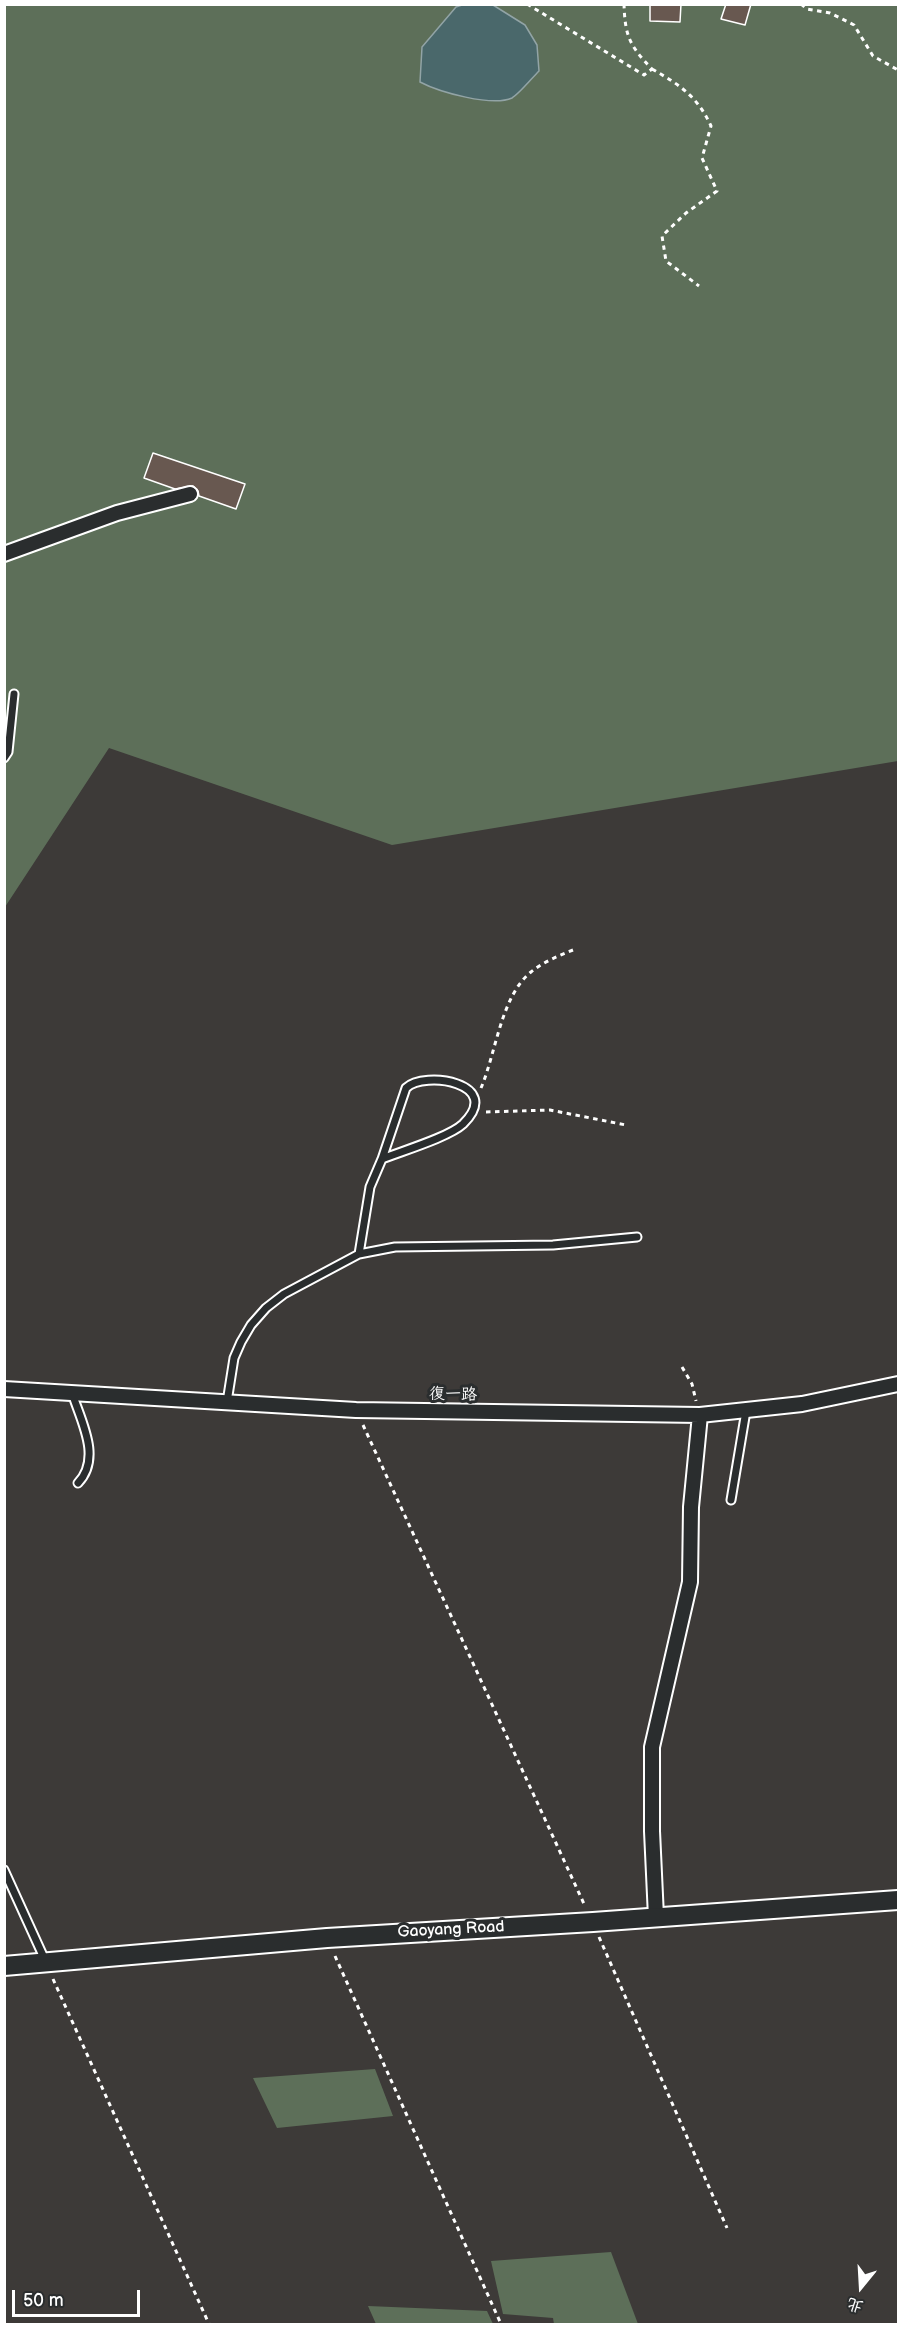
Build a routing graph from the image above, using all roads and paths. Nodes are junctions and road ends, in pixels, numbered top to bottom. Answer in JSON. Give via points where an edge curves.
{"nodes":[{"id":1,"x":527,"y":4,"type":"edge"},
{"id":2,"x":624,"y":4,"type":"edge"},
{"id":3,"x":801,"y":4,"type":"edge"},
{"id":4,"x":652,"y":69,"type":"junction"},
{"id":5,"x":898,"y":70,"type":"edge"},
{"id":6,"x":699,"y":286,"type":"dead end"},
{"id":7,"x":190,"y":494,"type":"dead end"},
{"id":8,"x":4,"y":554,"type":"edge"},
{"id":9,"x":14,"y":694,"type":"dead end"},
{"id":10,"x":4,"y":758,"type":"edge"},
{"id":11,"x":573,"y":950,"type":"dead end"},
{"id":12,"x":475,"y":1101,"type":"junction"},
{"id":13,"x":472,"y":1111,"type":"junction"},
{"id":14,"x":626,"y":1125,"type":"dead end"},
{"id":15,"x":382,"y":1159,"type":"junction"},
{"id":16,"x":637,"y":1237,"type":"dead end"},
{"id":17,"x":359,"y":1254,"type":"junction"},
{"id":18,"x":682,"y":1367,"type":"dead end"},
{"id":19,"x":898,"y":1384,"type":"edge"},
{"id":20,"x":4,"y":1389,"type":"edge"},
{"id":21,"x":72,"y":1393,"type":"junction"},
{"id":22,"x":227,"y":1402,"type":"junction"},
{"id":23,"x":356,"y":1410,"type":"junction"},
{"id":24,"x":746,"y":1411,"type":"junction"},
{"id":25,"x":700,"y":1415,"type":"junction"},
{"id":26,"x":78,"y":1483,"type":"dead end"},
{"id":27,"x":731,"y":1500,"type":"dead end"},
{"id":28,"x":4,"y":1870,"type":"edge"},
{"id":29,"x":898,"y":1900,"type":"edge"},
{"id":30,"x":657,"y":1917,"type":"junction"},
{"id":31,"x":592,"y":1922,"type":"junction"},
{"id":32,"x":327,"y":1938,"type":"junction"},
{"id":33,"x":46,"y":1962,"type":"junction"},
{"id":34,"x":4,"y":1966,"type":"edge"},
{"id":35,"x":726,"y":2228,"type":"dead end"},
{"id":36,"x":209,"y":2325,"type":"edge"},
{"id":37,"x":501,"y":2325,"type":"edge"}],
"edges":[{"from":1,"to":4,"type":"path","via":[[644,75]]},
{"from":2,"to":4,"type":"path","via":[[627,37]]},
{"from":3,"to":5,"type":"path","via":[[854,25],[873,57]]},
{"from":4,"to":6,"type":"path","via":[[680,84],[701,107],[711,126],[702,158],[717,191],[662,236],[666,261]]},
{"from":7,"to":8,"type":"street","via":[[117,513]]},
{"from":9,"to":10,"type":"lane","via":[[8,752]]},
{"from":11,"to":12,"type":"path","via":[[530,973],[517,988],[506,1007]]},
{"from":12,"to":13,"type":"lane"},
{"from":12,"to":15,"type":"lane","via":[[473,1093],[459,1084],[419,1080],[411,1083]]},
{"from":13,"to":14,"type":"path","via":[[550,1110]]},
{"from":13,"to":15,"type":"lane","via":[[451,1131]]},
{"from":15,"to":17,"type":"lane","via":[[370,1187]]},
{"from":16,"to":17,"type":"lane","via":[[553,1245],[395,1246]]},
{"from":17,"to":22,"type":"lane","via":[[284,1294],[266,1308],[251,1325],[234,1358]]},
{"from":18,"to":25,"type":"path","via":[[692,1384]]},
{"from":19,"to":24,"type":"street","name":"復一路"},
{"from":20,"to":21,"type":"street","name":"復一路"},
{"from":21,"to":22,"type":"street","name":"復一路"},
{"from":21,"to":26,"type":"lane","via":[[91,1454],[85,1475]]},
{"from":22,"to":23,"type":"street","name":"復一路"},
{"from":23,"to":25,"type":"street","name":"復一路"},
{"from":23,"to":31,"type":"path"},
{"from":24,"to":25,"type":"street","name":"復一路"},
{"from":24,"to":27,"type":"lane"},
{"from":25,"to":30,"type":"street","via":[[691,1507],[690,1582],[652,1747]]},
{"from":28,"to":33,"type":"lane"},
{"from":29,"to":30,"type":"street","name":"Gaoyang Road"},
{"from":30,"to":31,"type":"street","name":"Gaoyang Road"},
{"from":31,"to":32,"type":"street","name":"Gaoyang Road"},
{"from":31,"to":35,"type":"path"},
{"from":32,"to":33,"type":"street","name":"Gaoyang Road"},
{"from":32,"to":37,"type":"path"},
{"from":33,"to":34,"type":"street","name":"Gaoyang Road"},
{"from":33,"to":36,"type":"path"}]}
